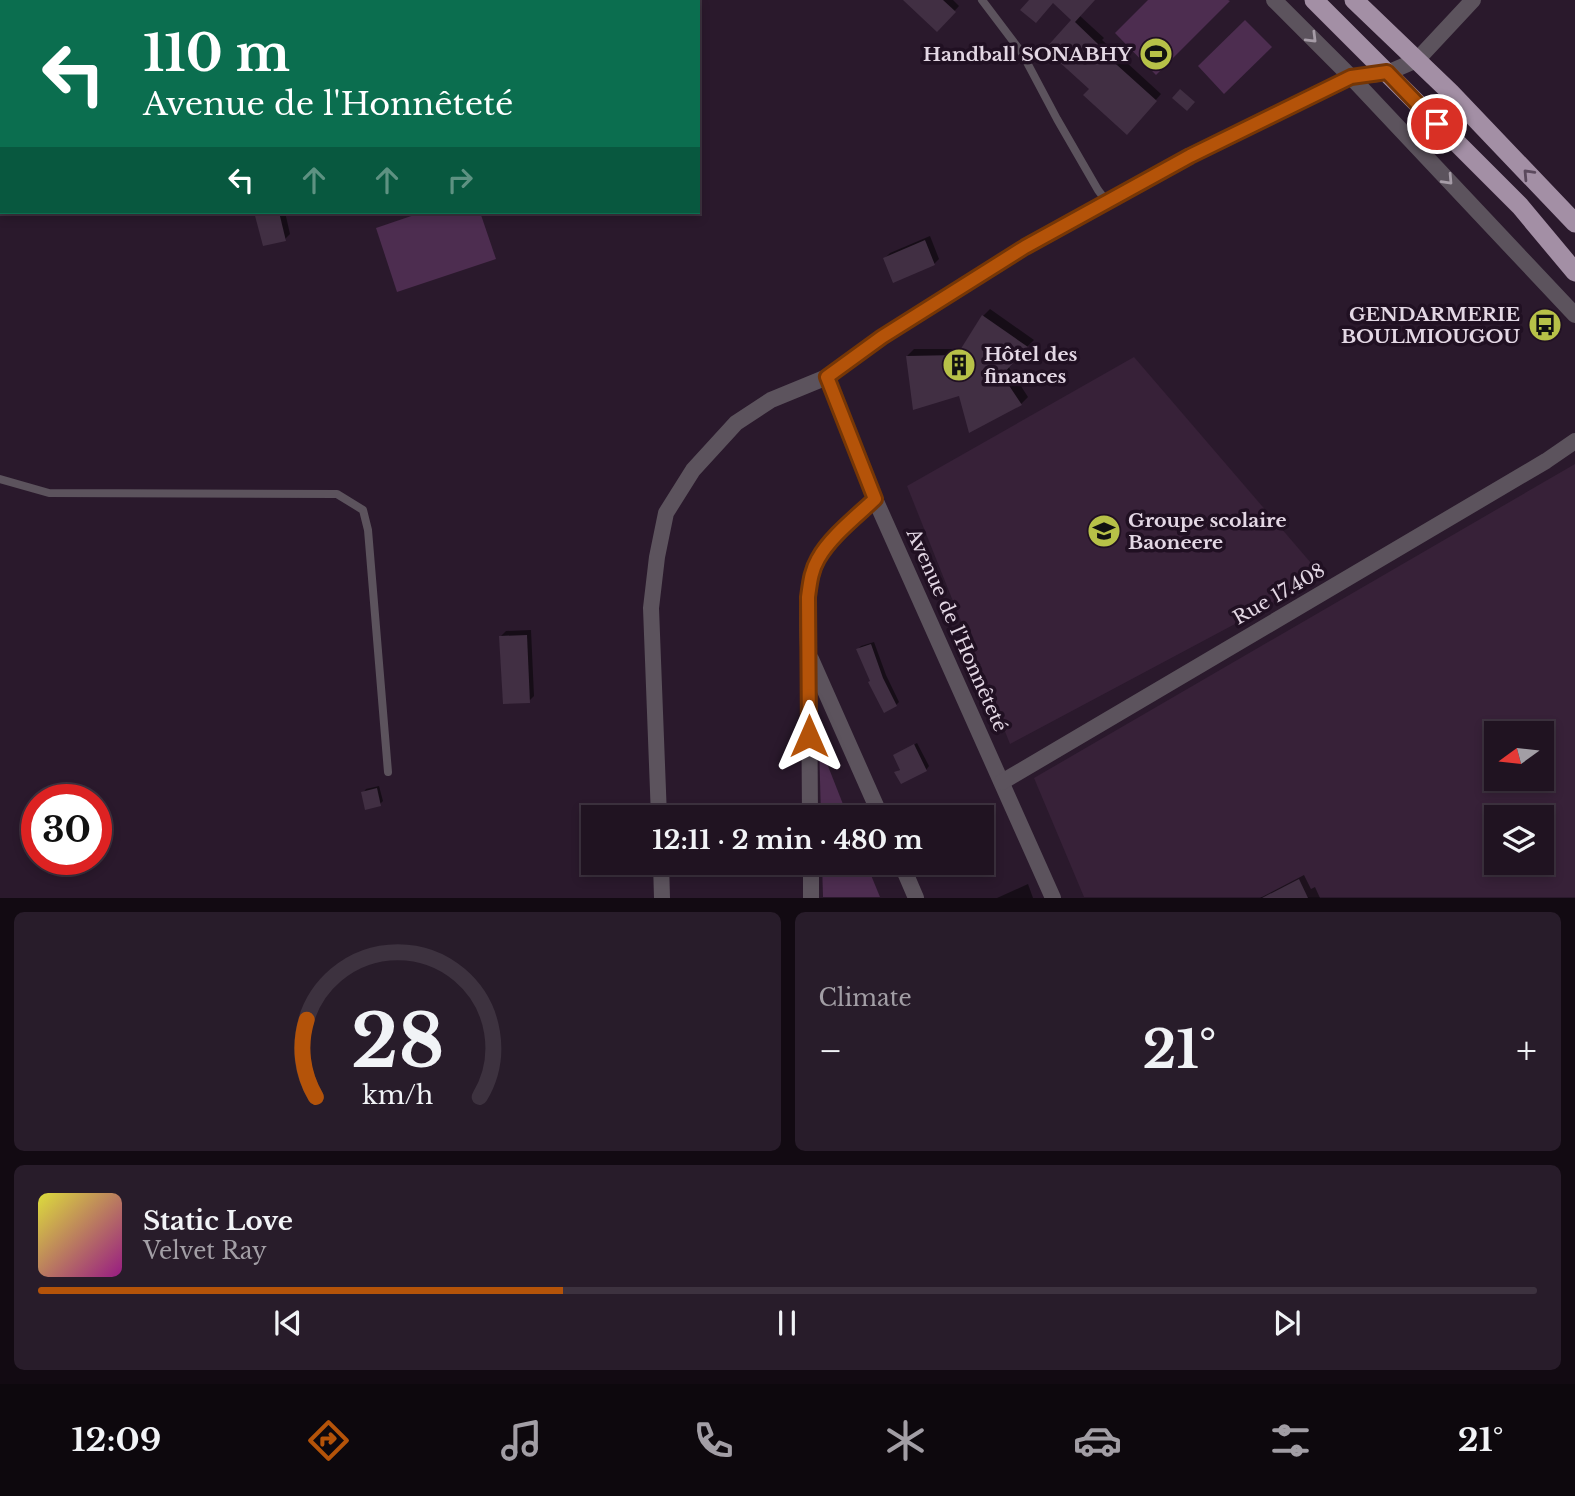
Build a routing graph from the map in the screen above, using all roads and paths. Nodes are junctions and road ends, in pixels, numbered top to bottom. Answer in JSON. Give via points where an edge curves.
{"nodes":[{"id":1,"x":982,"y":0,"type":"edge"},
{"id":2,"x":1274,"y":0,"type":"edge"},
{"id":3,"x":1314,"y":0,"type":"edge"},
{"id":4,"x":1354,"y":0,"type":"edge"},
{"id":5,"x":1473,"y":0,"type":"edge"},
{"id":6,"x":1416,"y":60,"type":"junction"},
{"id":7,"x":1387,"y":72,"type":"junction"},
{"id":8,"x":1351,"y":77,"type":"junction"},
{"id":9,"x":1107,"y":202,"type":"junction"},
{"id":10,"x":1575,"y":223,"type":"edge"},
{"id":11,"x":1575,"y":272,"type":"edge"},
{"id":12,"x":1575,"y":315,"type":"edge"},
{"id":13,"x":827,"y":377,"type":"junction"},
{"id":14,"x":1575,"y":441,"type":"edge"},
{"id":15,"x":0,"y":479,"type":"edge"},
{"id":16,"x":875,"y":499,"type":"junction"},
{"id":17,"x":808,"y":654,"type":"junction"},
{"id":18,"x":388,"y":772,"type":"dead end"},
{"id":19,"x":1002,"y":782,"type":"junction"},
{"id":20,"x":659,"y":805,"type":"edge"},
{"id":21,"x":810,"y":805,"type":"edge"},
{"id":22,"x":876,"y":805,"type":"edge"},
{"id":23,"x":662,"y":875,"type":"edge"},
{"id":24,"x":811,"y":875,"type":"edge"},
{"id":25,"x":906,"y":875,"type":"edge"},
{"id":26,"x":663,"y":898,"type":"edge"},
{"id":27,"x":811,"y":898,"type":"edge"},
{"id":28,"x":916,"y":898,"type":"edge"},
{"id":29,"x":1054,"y":898,"type":"edge"}],
"edges":[{"from":1,"to":9,"type":"lane","via":[[1021,52]]},
{"from":2,"to":8,"type":"street","one_way":true},
{"from":3,"to":7,"type":"highway"},
{"from":4,"to":6,"type":"highway"},
{"from":5,"to":6,"type":"street"},
{"from":6,"to":7,"type":"street"},
{"from":10,"to":6,"type":"highway","one_way":true},
{"from":7,"to":8,"type":"street"},
{"from":7,"to":11,"type":"highway","via":[[1520,206]]},
{"from":8,"to":9,"type":"street"},
{"from":8,"to":12,"type":"street","one_way":true},
{"from":9,"to":13,"type":"street","via":[[1003,261]]},
{"from":13,"to":16,"type":"street","name":"Avenue de l'Honnêteté"},
{"from":13,"to":20,"type":"street","via":[[771,400],[736,423],[693,470],[666,513],[651,608]]},
{"from":14,"to":19,"type":"street","name":"Rue 17.408"},
{"from":15,"to":18,"type":"lane","via":[[49,493],[337,494],[363,510]]},
{"from":16,"to":17,"type":"street","via":[[818,558],[808,597]]},
{"from":16,"to":19,"type":"street","name":"Avenue de l'Honnêteté"},
{"from":17,"to":21,"type":"street"},
{"from":17,"to":22,"type":"street"},
{"from":19,"to":29,"type":"street","name":"Avenue de l'Honnêteté"},
{"from":23,"to":26,"type":"street"},
{"from":24,"to":27,"type":"street"},
{"from":25,"to":28,"type":"street"}]}
